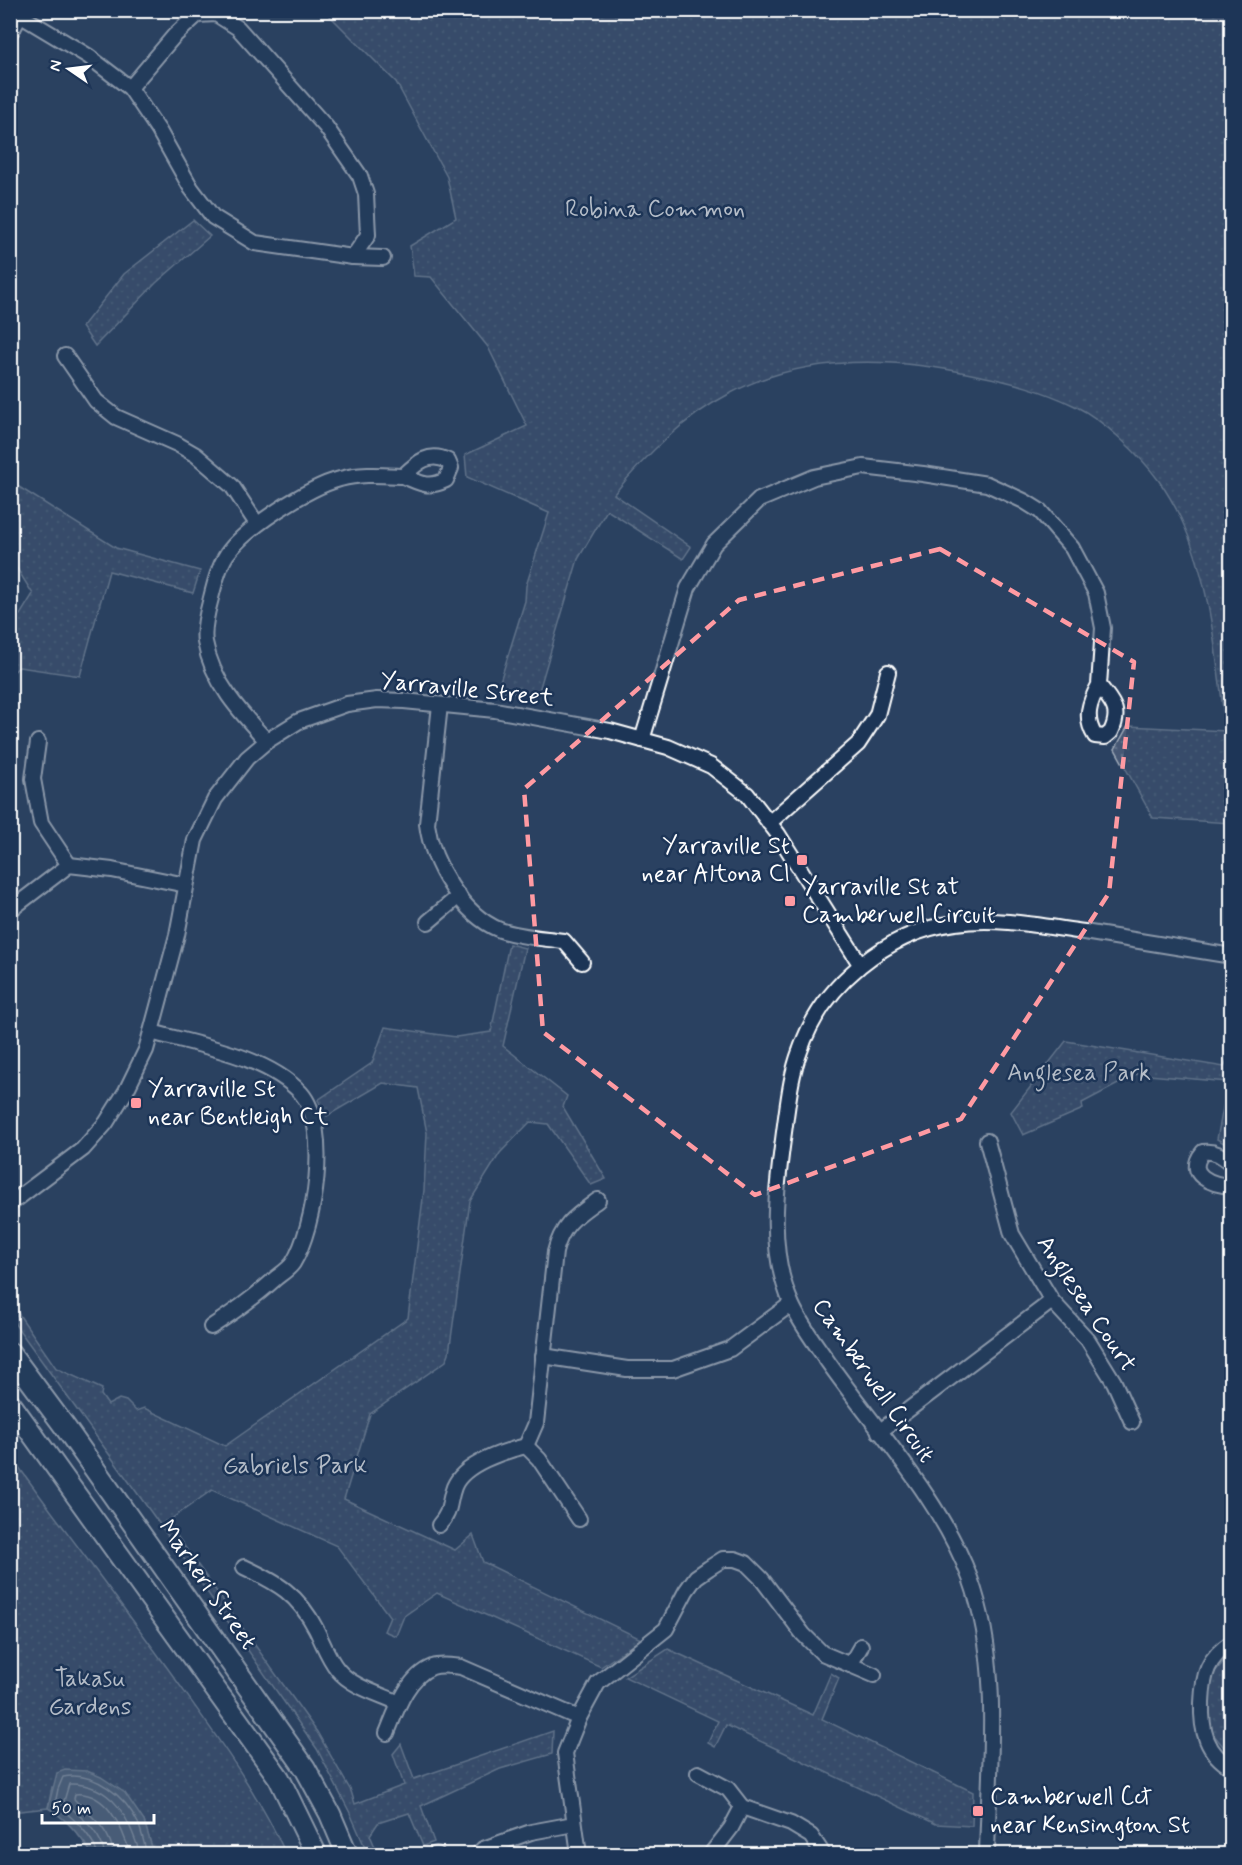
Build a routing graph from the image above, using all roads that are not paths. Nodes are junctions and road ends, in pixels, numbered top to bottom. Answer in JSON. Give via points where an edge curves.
{"nodes":[{"id":1,"x":16,"y":17,"type":"edge"},
{"id":2,"x":130,"y":88,"type":"junction"},
{"id":3,"x":353,"y":257,"type":"junction"},
{"id":4,"x":383,"y":258,"type":"dead end"},
{"id":5,"x":65,"y":356,"type":"dead end"},
{"id":6,"x":403,"y":476,"type":"dead end"},
{"id":7,"x":257,"y":524,"type":"junction"},
{"id":8,"x":888,"y":672,"type":"dead end"},
{"id":9,"x":1099,"y":685,"type":"dead end"},
{"id":10,"x":440,"y":705,"type":"junction"},
{"id":11,"x":642,"y":740,"type":"junction"},
{"id":12,"x":267,"y":741,"type":"junction"},
{"id":13,"x":38,"y":742,"type":"dead end"},
{"id":14,"x":769,"y":822,"type":"junction"},
{"id":15,"x":69,"y":865,"type":"junction"},
{"id":16,"x":186,"y":885,"type":"junction"},
{"id":17,"x":459,"y":896,"type":"junction"},
{"id":18,"x":10,"y":910,"type":"edge"},
{"id":19,"x":428,"y":922,"type":"dead end"},
{"id":20,"x":1232,"y":956,"type":"edge"},
{"id":21,"x":582,"y":962,"type":"dead end"},
{"id":22,"x":860,"y":964,"type":"junction"},
{"id":23,"x":151,"y":1032,"type":"junction"},
{"id":24,"x":987,"y":1141,"type":"dead end"},
{"id":25,"x":1232,"y":1164,"type":"edge"},
{"id":26,"x":1232,"y":1186,"type":"edge"},
{"id":27,"x":598,"y":1200,"type":"dead end"},
{"id":28,"x":10,"y":1204,"type":"edge"},
{"id":29,"x":1052,"y":1301,"type":"junction"},
{"id":30,"x":791,"y":1304,"type":"junction"},
{"id":31,"x":210,"y":1327,"type":"dead end"},
{"id":32,"x":10,"y":1353,"type":"edge"},
{"id":33,"x":543,"y":1356,"type":"junction"},
{"id":34,"x":10,"y":1403,"type":"edge"},
{"id":35,"x":1132,"y":1422,"type":"dead end"},
{"id":36,"x":879,"y":1432,"type":"junction"},
{"id":37,"x":526,"y":1446,"type":"junction"},
{"id":38,"x":579,"y":1519,"type":"dead end"},
{"id":39,"x":439,"y":1525,"type":"dead end"},
{"id":40,"x":244,"y":1567,"type":"dead end"},
{"id":41,"x":1232,"y":1642,"type":"edge"},
{"id":42,"x":861,"y":1646,"type":"dead end"},
{"id":43,"x":850,"y":1665,"type":"junction"},
{"id":44,"x":873,"y":1676,"type":"dead end"},
{"id":45,"x":399,"y":1703,"type":"junction"},
{"id":46,"x":579,"y":1718,"type":"junction"},
{"id":47,"x":387,"y":1733,"type":"dead end"},
{"id":48,"x":1232,"y":1768,"type":"edge"},
{"id":49,"x":698,"y":1773,"type":"dead end"},
{"id":50,"x":742,"y":1807,"type":"junction"},
{"id":51,"x":574,"y":1824,"type":"junction"},
{"id":52,"x":316,"y":1854,"type":"edge"},
{"id":53,"x":347,"y":1854,"type":"edge"},
{"id":54,"x":478,"y":1854,"type":"edge"},
{"id":55,"x":579,"y":1854,"type":"edge"},
{"id":56,"x":711,"y":1854,"type":"edge"},
{"id":57,"x":823,"y":1854,"type":"edge"},
{"id":58,"x":987,"y":1854,"type":"edge"}],
"edges":[{"from":1,"to":2,"type":"street","via":[[88,56]]},
{"from":2,"to":3,"type":"street","via":[[213,217],[255,243]]},
{"from":2,"to":3,"type":"street","via":[[197,15],[216,14],[238,28],[311,110],[360,176],[366,194],[368,235]]},
{"from":3,"to":4,"type":"street"},
{"from":5,"to":7,"type":"street","via":[[96,401],[116,417],[196,455],[232,486]]},
{"from":6,"to":7,"type":"street","via":[[367,474],[339,479]]},
{"from":7,"to":12,"type":"street","via":[[227,555],[212,592],[204,639],[214,674],[239,712]]},
{"from":8,"to":14,"type":"street","via":[[877,715],[858,744]]},
{"from":9,"to":11,"type":"street","via":[[1102,628],[1096,593],[1072,548],[1040,511],[987,484],[863,467],[814,477],[759,500],[714,544],[688,588]]},
{"from":10,"to":11,"type":"street","name":"Yarraville Street","via":[[506,712]]},
{"from":10,"to":12,"type":"street","name":"Yarraville Street","via":[[377,700],[347,704],[299,722]]},
{"from":10,"to":17,"type":"street","via":[[427,824],[436,860]]},
{"from":11,"to":14,"type":"street","name":"Yarraville Street","via":[[711,766],[747,794]]},
{"from":12,"to":16,"type":"street","name":"Yarraville Street","via":[[247,758],[215,799],[195,840]]},
{"from":13,"to":15,"type":"street","via":[[33,779],[40,823]]},
{"from":14,"to":22,"type":"street","name":"Yarraville Street"},
{"from":15,"to":16,"type":"street"},
{"from":15,"to":18,"type":"street"},
{"from":16,"to":23,"type":"street","name":"Yarraville Street"},
{"from":17,"to":19,"type":"street"},
{"from":17,"to":21,"type":"street","via":[[491,926],[564,941]]},
{"from":20,"to":22,"type":"street","name":"Camberwell Circuit","via":[[1022,923],[974,921],[911,934]]},
{"from":22,"to":30,"type":"street","name":"Camberwell Circuit","via":[[811,1026],[792,1080],[775,1199],[779,1264]]},
{"from":23,"to":28,"type":"street","name":"Yarraville Street","via":[[131,1081],[106,1123],[83,1149]]},
{"from":23,"to":31,"type":"street","via":[[238,1056],[275,1072],[302,1094],[315,1123],[317,1173],[311,1218],[292,1264],[247,1304]]},
{"from":24,"to":29,"type":"street","name":"Anglesea Court","via":[[1011,1234]]},
{"from":25,"to":26,"type":"street","via":[[1209,1151],[1197,1160],[1196,1169],[1212,1183]]},
{"from":27,"to":33,"type":"street","via":[[566,1225],[559,1237]]},
{"from":29,"to":35,"type":"street","name":"Anglesea Court","via":[[1088,1340],[1114,1382]]},
{"from":29,"to":36,"type":"street"},
{"from":30,"to":33,"type":"street","via":[[730,1349],[673,1369],[627,1369]]},
{"from":30,"to":36,"type":"street","name":"Camberwell Circuit"},
{"from":32,"to":53,"type":"main road","name":"Markeri Street","via":[[305,1768]]},
{"from":33,"to":37,"type":"street","via":[[536,1423]]},
{"from":34,"to":52,"type":"main road","via":[[279,1778]]},
{"from":36,"to":58,"type":"street","name":"Camberwell Circuit","via":[[943,1522],[978,1604],[991,1687]]},
{"from":37,"to":38,"type":"street"},
{"from":37,"to":39,"type":"street","via":[[499,1452],[460,1477],[447,1516]]},
{"from":40,"to":45,"type":"street","via":[[278,1583],[296,1600],[339,1671],[351,1681]]},
{"from":41,"to":48,"type":"street","via":[[1218,1653],[1206,1671],[1201,1717],[1206,1742]]},
{"from":42,"to":43,"type":"street"},
{"from":43,"to":44,"type":"street"},
{"from":43,"to":46,"type":"street","via":[[822,1653],[746,1563],[723,1559],[696,1577],[666,1629],[598,1683]]},
{"from":45,"to":46,"type":"street","via":[[422,1674],[432,1667],[447,1665],[461,1667]]},
{"from":45,"to":47,"type":"street"},
{"from":46,"to":51,"type":"street","via":[[565,1753]]},
{"from":49,"to":50,"type":"street","via":[[728,1789]]},
{"from":50,"to":56,"type":"street"},
{"from":50,"to":57,"type":"street","via":[[791,1824],[811,1836]]},
{"from":51,"to":54,"type":"street","via":[[531,1832]]},
{"from":51,"to":55,"type":"street"}]}
